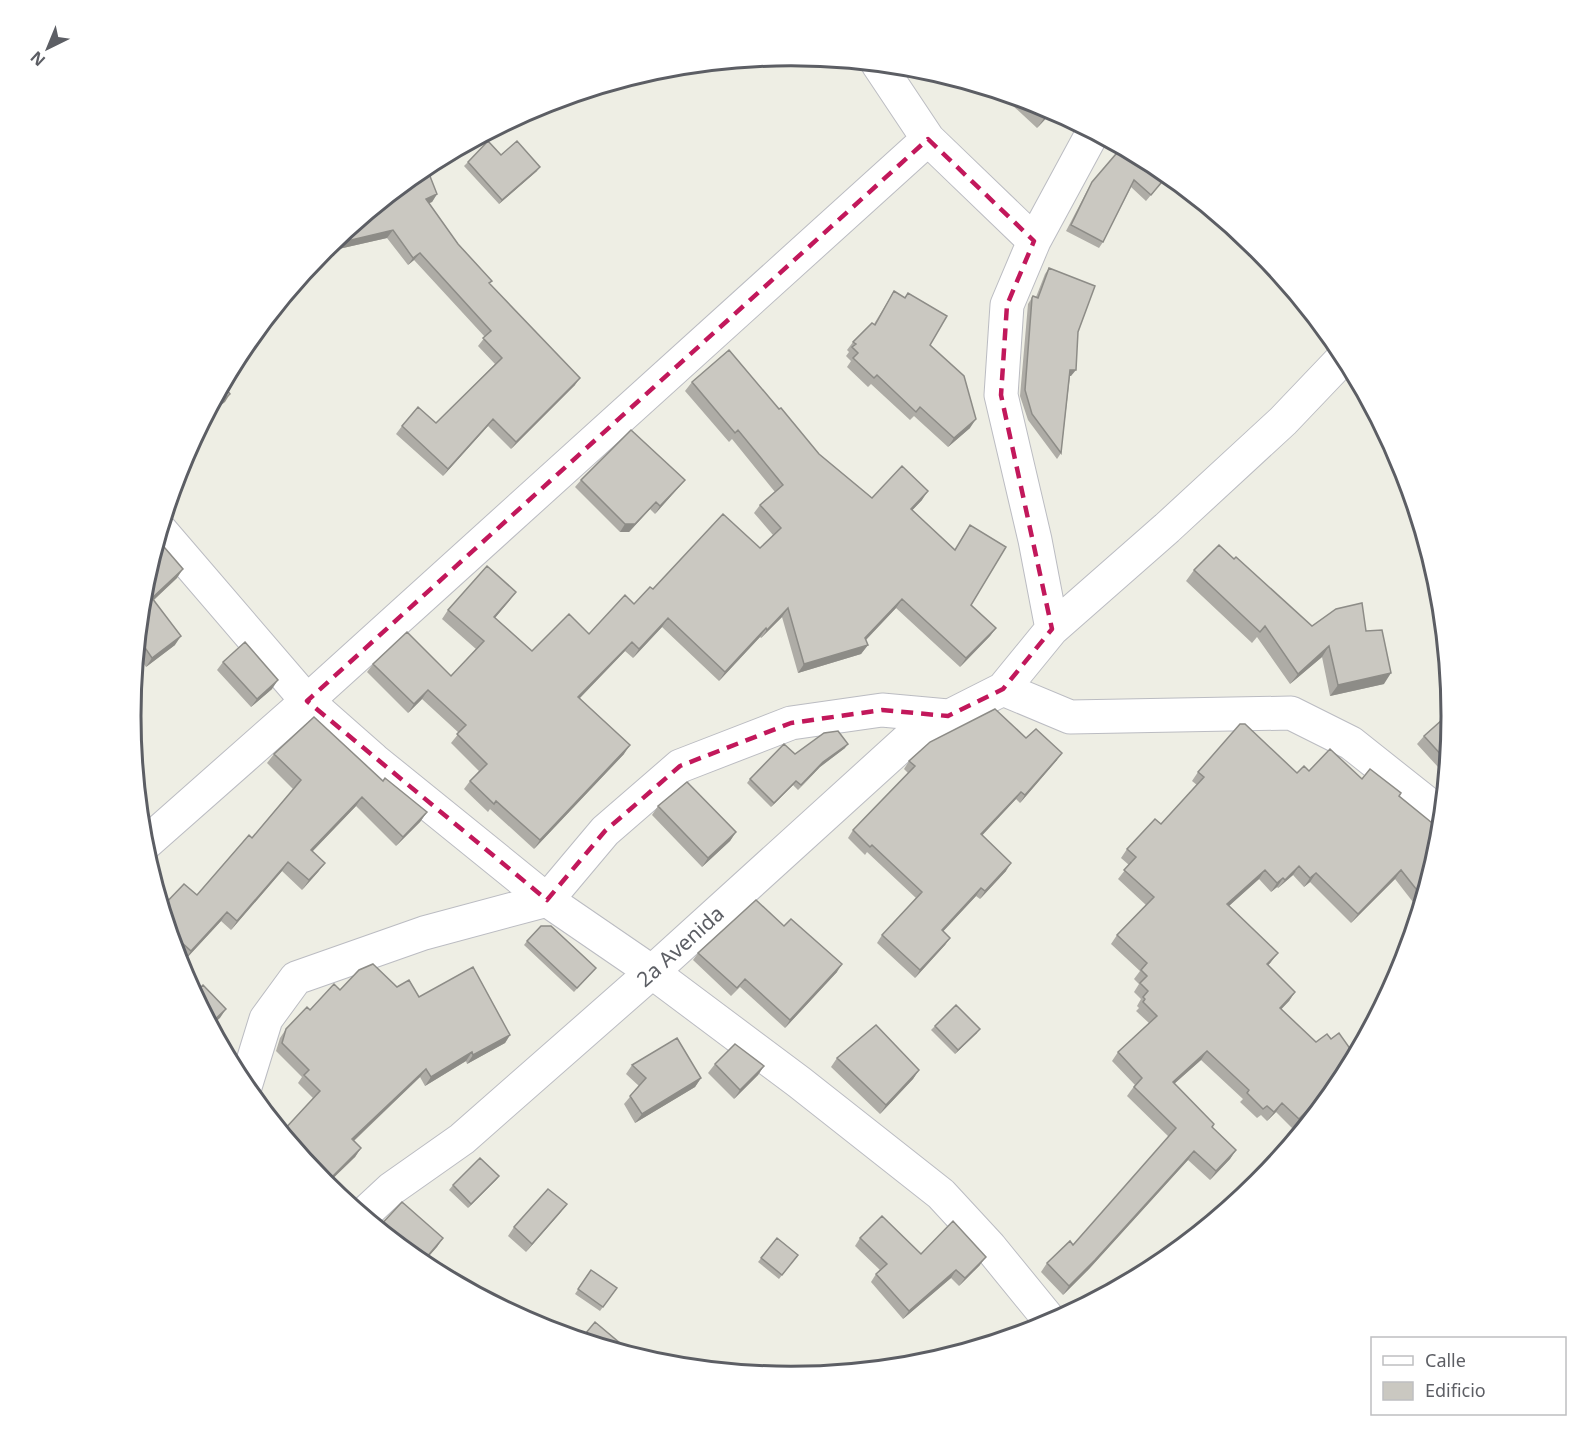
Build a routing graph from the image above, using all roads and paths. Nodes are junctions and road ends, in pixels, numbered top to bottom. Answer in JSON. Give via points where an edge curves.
{"nodes":[{"id":1,"x":884,"y":73,"type":"edge"},
{"id":2,"x":1090,"y":138,"type":"edge"},
{"id":3,"x":928,"y":139,"type":"junction"},
{"id":4,"x":1034,"y":241,"type":"junction"},
{"id":5,"x":1338,"y":363,"type":"edge"},
{"id":6,"x":167,"y":538,"type":"edge"},
{"id":7,"x":1052,"y":629,"type":"junction"},
{"id":8,"x":1003,"y":689,"type":"junction"},
{"id":9,"x":307,"y":701,"type":"junction"},
{"id":10,"x":948,"y":716,"type":"junction"},
{"id":11,"x":1435,"y":810,"type":"edge"},
{"id":12,"x":153,"y":837,"type":"edge"},
{"id":13,"x":547,"y":900,"type":"junction"},
{"id":14,"x":652,"y":972,"type":"junction"},
{"id":15,"x":249,"y":1074,"type":"edge"},
{"id":16,"x":368,"y":1210,"type":"edge"},
{"id":17,"x":1046,"y":1315,"type":"edge"}],
"edges":[{"from":1,"to":3,"type":"street"},
{"from":2,"to":4,"type":"street"},
{"from":3,"to":4,"type":"street"},
{"from":3,"to":9,"type":"street"},
{"from":4,"to":7,"type":"street","via":[[1007,305],[1001,396]]},
{"from":5,"to":7,"type":"street","via":[[1283,421]]},
{"from":6,"to":9,"type":"street"},
{"from":7,"to":8,"type":"street"},
{"from":8,"to":10,"type":"street","name":"2a Avenida"},
{"from":8,"to":11,"type":"street","via":[[1070,717],[1292,713],[1351,743]]},
{"from":9,"to":12,"type":"street"},
{"from":9,"to":13,"type":"street"},
{"from":10,"to":13,"type":"street","via":[[882,710],[791,723],[680,766],[605,831]]},
{"from":10,"to":14,"type":"street","name":"2a Avenida","via":[[914,734]]},
{"from":13,"to":14,"type":"street"},
{"from":13,"to":15,"type":"street","via":[[424,933],[296,978],[266,1019]]},
{"from":14,"to":16,"type":"street","name":"2a Avenida","via":[[462,1138]]},
{"from":14,"to":17,"type":"street","via":[[941,1194]]}]}
